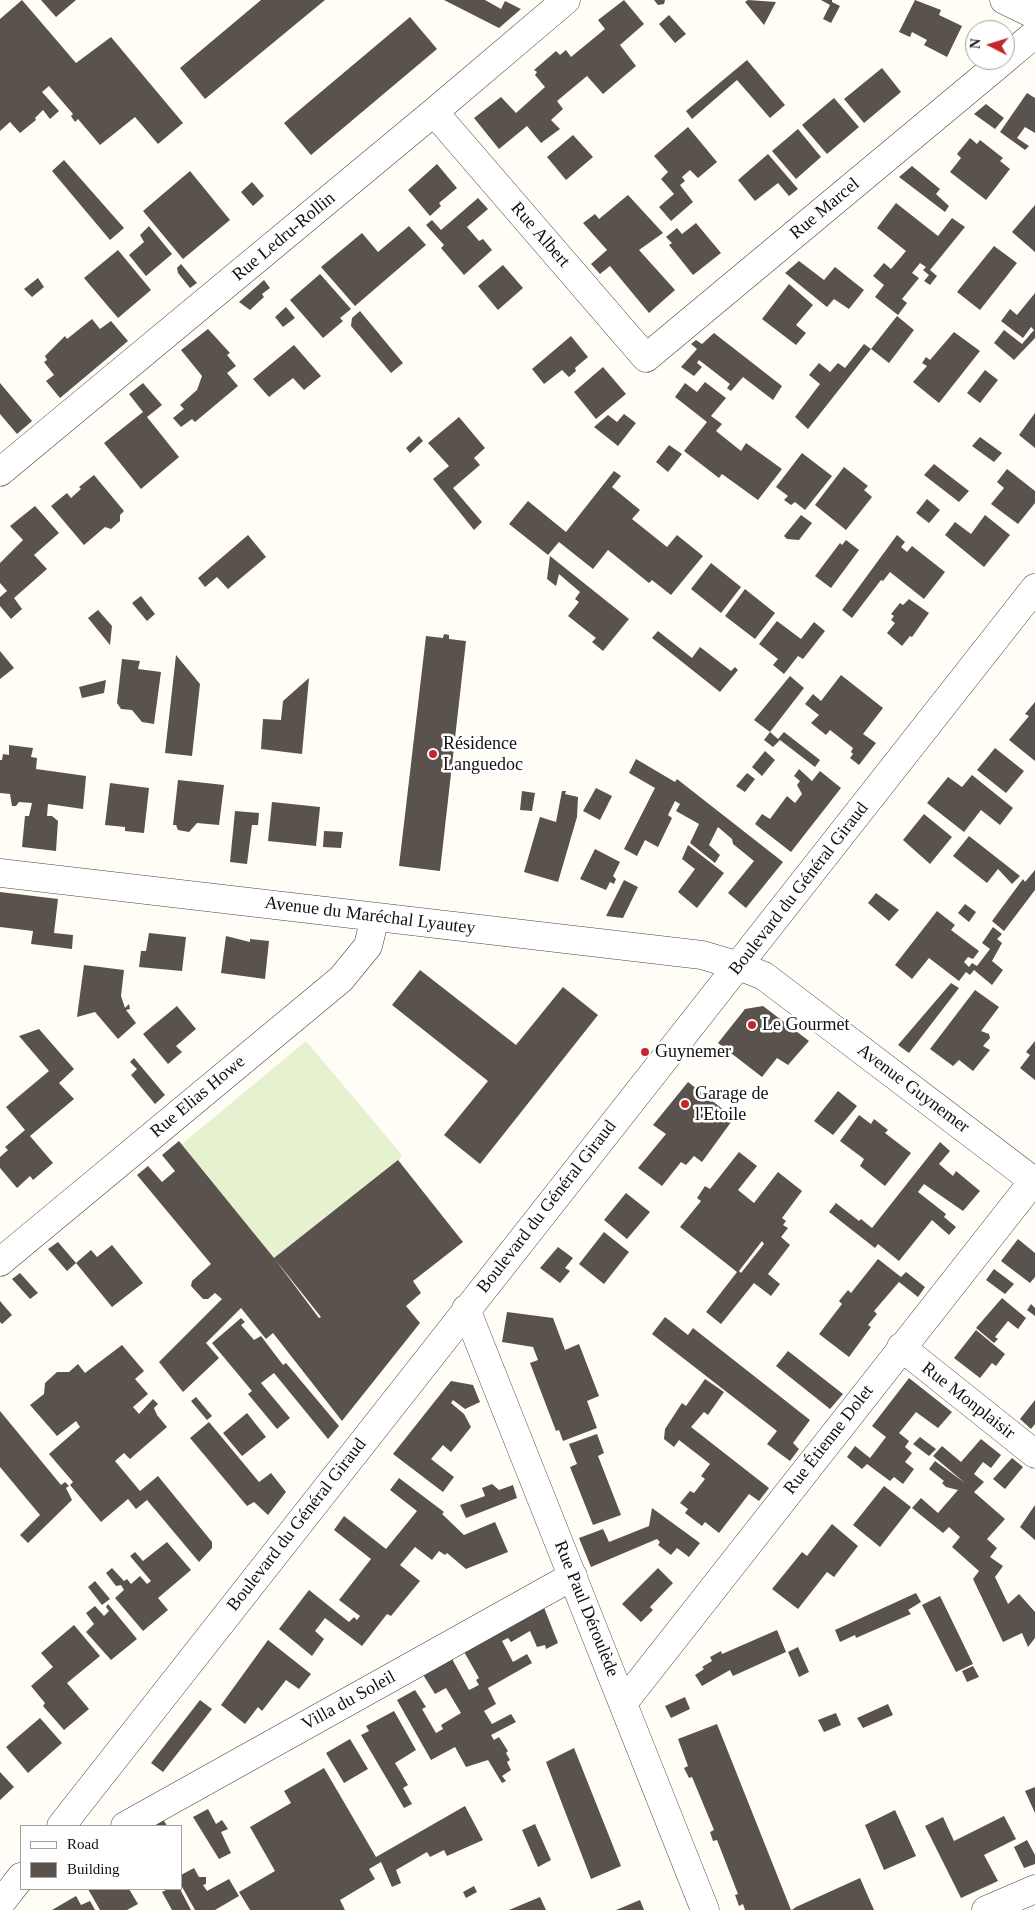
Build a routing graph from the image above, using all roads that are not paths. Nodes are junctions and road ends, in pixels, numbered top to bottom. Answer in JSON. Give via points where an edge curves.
{"nodes":[{"id":1,"x":566,"y":0,"type":"edge"},
{"id":2,"x":1004,"y":0,"type":"edge"},
{"id":3,"x":1035,"y":15,"type":"edge"},
{"id":4,"x":1035,"y":34,"type":"edge"},
{"id":5,"x":1015,"y":51,"type":"edge"},
{"id":6,"x":992,"y":70,"type":"edge"},
{"id":7,"x":434,"y":112,"type":"junction"},
{"id":8,"x":646,"y":358,"type":"joint"},
{"id":9,"x":0,"y":472,"type":"edge"},
{"id":10,"x":1035,"y":588,"type":"edge"},
{"id":11,"x":0,"y":873,"type":"edge"},
{"id":12,"x":375,"y":917,"type":"junction"},
{"id":13,"x":739,"y":966,"type":"junction"},
{"id":14,"x":1034,"y":1181,"type":"edge"},
{"id":15,"x":0,"y":1262,"type":"edge"},
{"id":16,"x":466,"y":1309,"type":"junction"},
{"id":17,"x":901,"y":1348,"type":"junction"},
{"id":18,"x":1035,"y":1454,"type":"edge"},
{"id":19,"x":573,"y":1576,"type":"junction"},
{"id":20,"x":624,"y":1702,"type":"junction"},
{"id":21,"x":62,"y":1825,"type":"edge"},
{"id":22,"x":127,"y":1825,"type":"edge"},
{"id":23,"x":20,"y":1878,"type":"edge"},
{"id":24,"x":1035,"y":1889,"type":"edge"},
{"id":25,"x":0,"y":1904,"type":"edge"},
{"id":26,"x":705,"y":1910,"type":"edge"},
{"id":27,"x":986,"y":1910,"type":"edge"}],
"edges":[{"from":1,"to":7,"type":"street","name":"Rue Ledru-Rollin"},
{"from":2,"to":3,"type":"street"},
{"from":4,"to":5,"type":"street","name":"Rue Marcel"},
{"from":6,"to":8,"type":"street","name":"Rue Marcel"},
{"from":7,"to":8,"type":"street","name":"Rue Albert"},
{"from":7,"to":9,"type":"street","name":"Rue Ledru-Rollin"},
{"from":10,"to":13,"type":"street","name":"Boulevard du Général Giraud"},
{"from":11,"to":12,"type":"street","name":"Avenue du Maréchal Lyautey"},
{"from":12,"to":13,"type":"street","name":"Avenue du Maréchal Lyautey","via":[[702,955]]},
{"from":12,"to":15,"type":"street","name":"Rue Elias Howe","via":[[368,946],[341,979]]},
{"from":13,"to":14,"type":"street","name":"Avenue Guynemer","via":[[764,976]]},
{"from":13,"to":16,"type":"street","name":"Boulevard du Général Giraud"},
{"from":14,"to":17,"type":"street","name":"Rue Étienne Dolet"},
{"from":16,"to":19,"type":"street","name":"Rue Paul Déroulède"},
{"from":16,"to":21,"type":"street","name":"Boulevard du Général Giraud"},
{"from":17,"to":18,"type":"street","name":"Rue Monplaisir"},
{"from":17,"to":20,"type":"street","name":"Rue Étienne Dolet"},
{"from":19,"to":20,"type":"street","name":"Rue Paul Déroulède"},
{"from":19,"to":22,"type":"street","name":"Villa du Soleil"},
{"from":20,"to":26,"type":"street","name":"Rue Paul Déroulède"},
{"from":23,"to":25,"type":"street"},
{"from":24,"to":27,"type":"street"}]}
